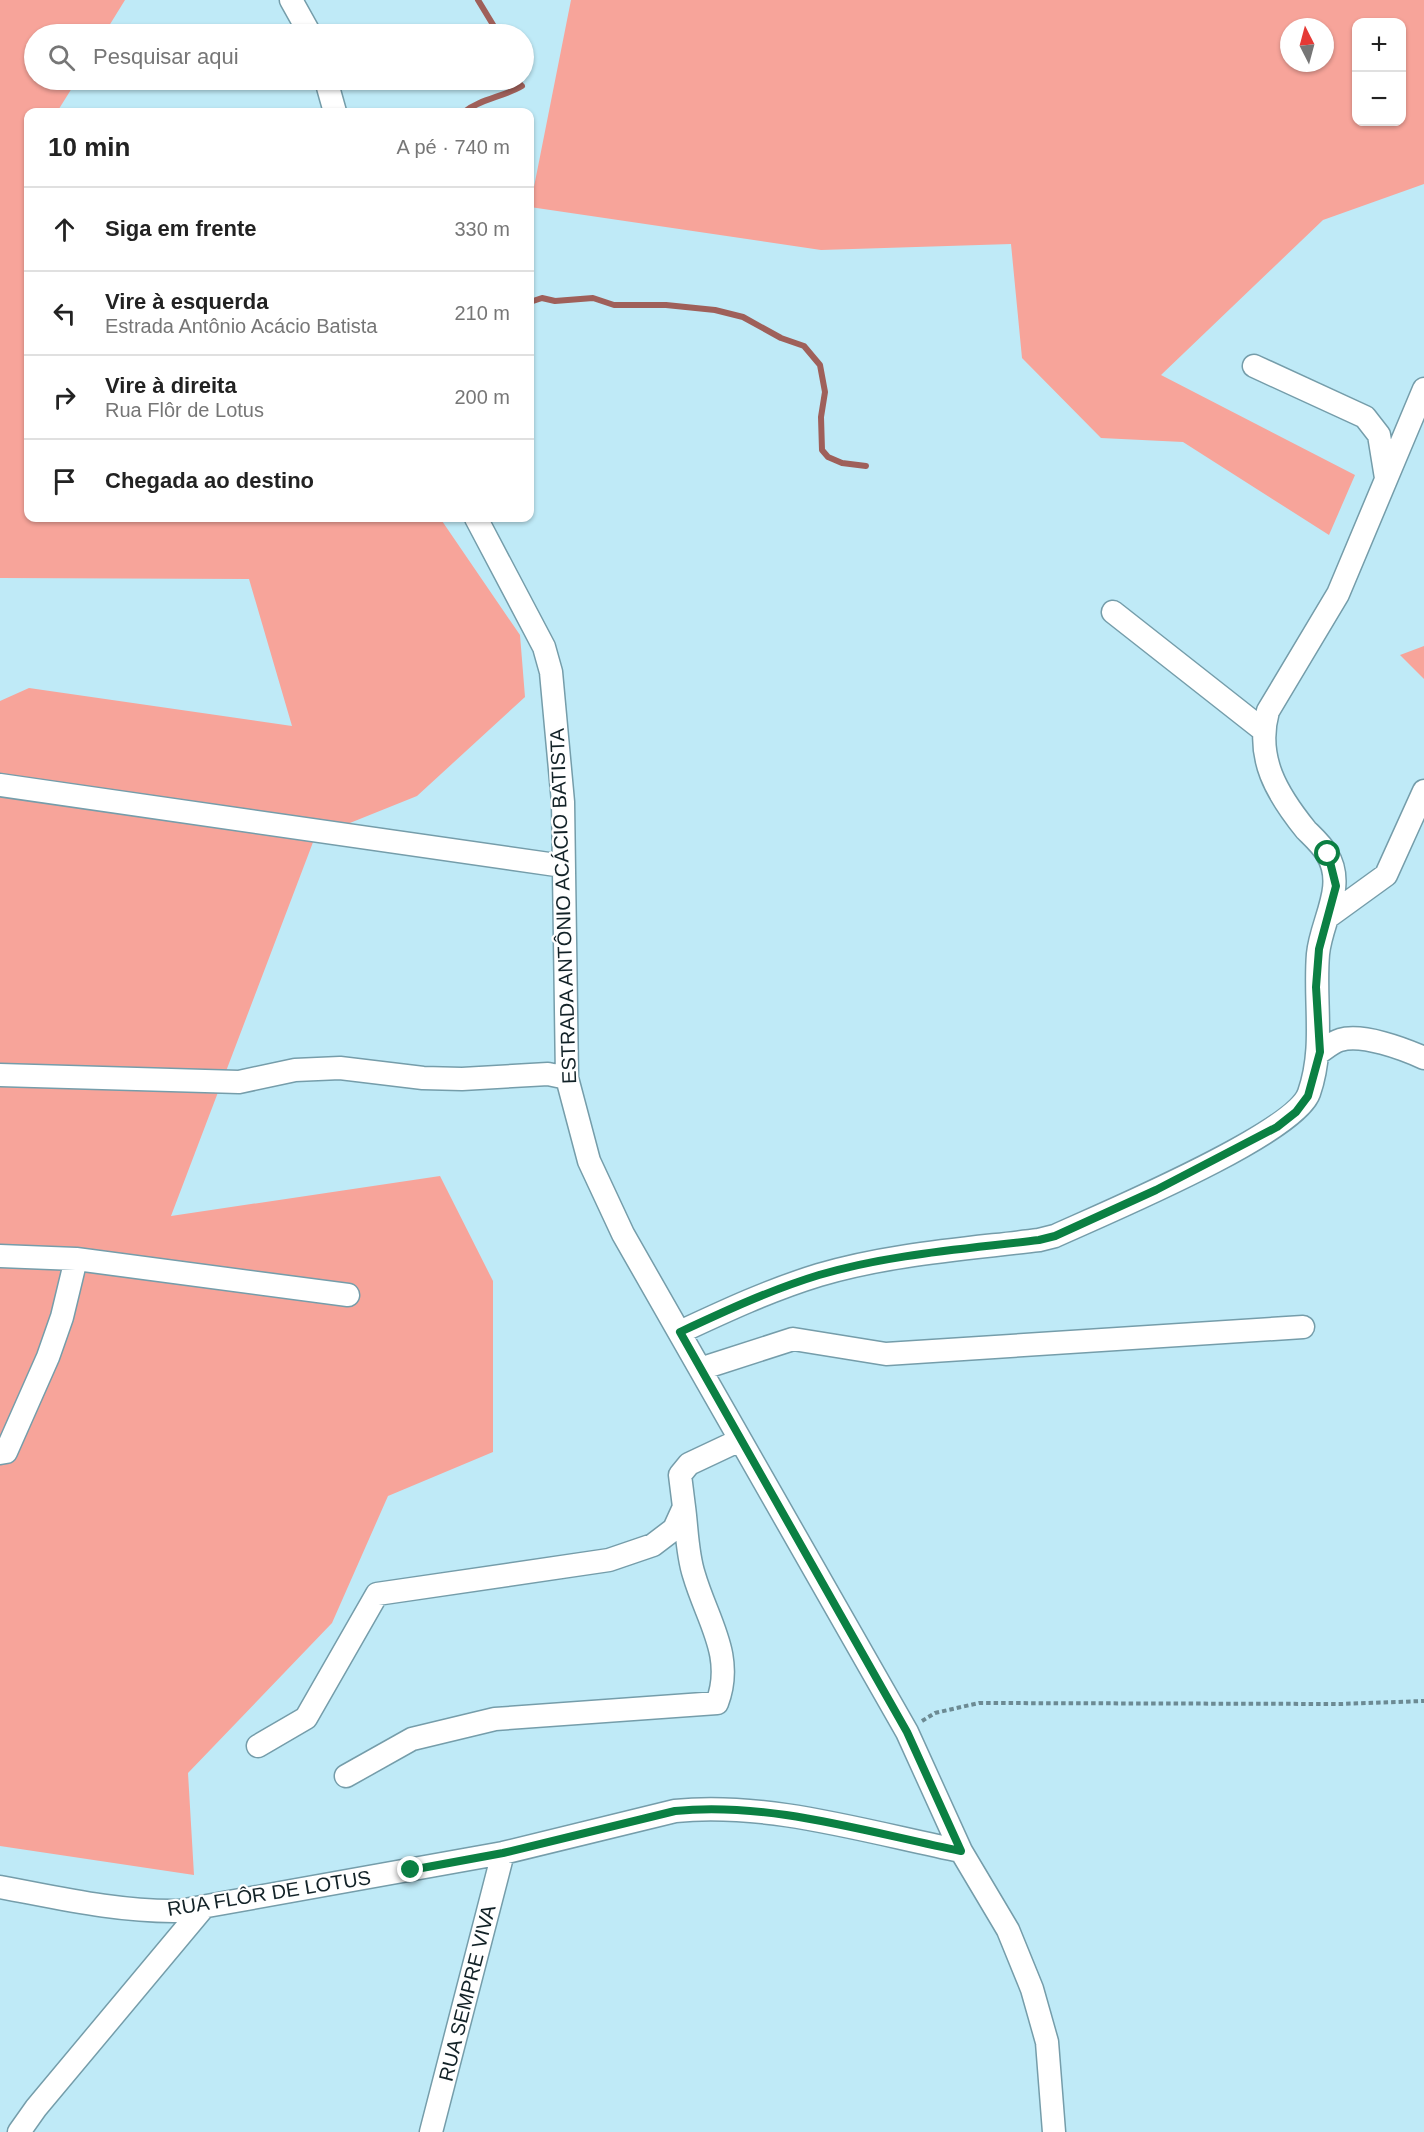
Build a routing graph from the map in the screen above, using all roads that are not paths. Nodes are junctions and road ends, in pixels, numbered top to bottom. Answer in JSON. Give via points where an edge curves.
{"nodes":[{"id":1,"x":291,"y":0,"type":"edge"},
{"id":2,"x":304,"y":24,"type":"edge"},
{"id":3,"x":329,"y":90,"type":"edge"},
{"id":4,"x":334,"y":108,"type":"edge"},
{"id":5,"x":1254,"y":366,"type":"dead end"},
{"id":6,"x":1424,"y":389,"type":"edge"},
{"id":7,"x":1386,"y":478,"type":"junction"},
{"id":8,"x":478,"y":522,"type":"edge"},
{"id":9,"x":1113,"y":612,"type":"dead end"},
{"id":10,"x":1263,"y":730,"type":"junction"},
{"id":11,"x":0,"y":785,"type":"edge"},
{"id":12,"x":1424,"y":791,"type":"edge"},
{"id":13,"x":563,"y":866,"type":"junction"},
{"id":14,"x":1328,"y":917,"type":"junction"},
{"id":15,"x":1320,"y":1052,"type":"junction"},
{"id":16,"x":1424,"y":1058,"type":"edge"},
{"id":17,"x":0,"y":1075,"type":"edge"},
{"id":18,"x":567,"y":1078,"type":"junction"},
{"id":19,"x":0,"y":1256,"type":"edge"},
{"id":20,"x":76,"y":1259,"type":"junction"},
{"id":21,"x":348,"y":1295,"type":"dead end"},
{"id":22,"x":1304,"y":1327,"type":"dead end"},
{"id":23,"x":680,"y":1332,"type":"junction"},
{"id":24,"x":700,"y":1369,"type":"junction"},
{"id":25,"x":740,"y":1440,"type":"junction"},
{"id":26,"x":0,"y":1453,"type":"edge"},
{"id":27,"x":684,"y":1507,"type":"junction"},
{"id":28,"x":258,"y":1746,"type":"dead end"},
{"id":29,"x":346,"y":1776,"type":"dead end"},
{"id":30,"x":961,"y":1851,"type":"junction"},
{"id":31,"x":503,"y":1853,"type":"junction"},
{"id":32,"x":0,"y":1887,"type":"edge"},
{"id":33,"x":203,"y":1908,"type":"junction"},
{"id":34,"x":19,"y":2132,"type":"edge"},
{"id":35,"x":431,"y":2132,"type":"edge"},
{"id":36,"x":1054,"y":2132,"type":"edge"}],
"edges":[{"from":1,"to":2,"type":"street"},
{"from":3,"to":4,"type":"street"},
{"from":5,"to":7,"type":"street","via":[[1365,417],[1379,435]]},
{"from":6,"to":7,"type":"street"},
{"from":7,"to":10,"type":"street","via":[[1338,594],[1268,711]]},
{"from":8,"to":13,"type":"street","name":"ESTRADA ANTÔNIO ACÁCIO BATISTA","via":[[544,647],[551,672],[563,802]]},
{"from":9,"to":10,"type":"street"},
{"from":10,"to":14,"type":"street","via":[[1267,767],[1275,786],[1286,805],[1328,854],[1336,886]]},
{"from":11,"to":13,"type":"street"},
{"from":12,"to":14,"type":"street","via":[[1386,874]]},
{"from":13,"to":18,"type":"street","name":"ESTRADA ANTÔNIO ACÁCIO BATISTA"},
{"from":14,"to":15,"type":"street","via":[[1319,949],[1316,987]]},
{"from":15,"to":16,"type":"street","via":[[1340,1040],[1356,1038]]},
{"from":15,"to":23,"type":"street","via":[[1308,1096],[1277,1127],[1156,1190],[1055,1236],[894,1258],[819,1275],[750,1299]]},
{"from":17,"to":18,"type":"street","via":[[238,1082],[295,1070],[340,1068],[423,1078],[548,1074]]},
{"from":18,"to":23,"type":"street","name":"ESTRADA ANTÔNIO ACÁCIO BATISTA","via":[[576,1122],[599,1186]]},
{"from":19,"to":20,"type":"street"},
{"from":20,"to":21,"type":"street"},
{"from":20,"to":26,"type":"street","via":[[48,1357],[6,1452]]},
{"from":22,"to":24,"type":"street","via":[[886,1353],[793,1339]]},
{"from":23,"to":24,"type":"street","name":"ESTRADA ANTÔNIO ACÁCIO BATISTA"},
{"from":24,"to":25,"type":"street","name":"ESTRADA ANTÔNIO ACÁCIO BATISTA"},
{"from":25,"to":27,"type":"street","via":[[689,1464],[680,1475]]},
{"from":25,"to":30,"type":"street","name":"ESTRADA ANTÔNIO ACÁCIO BATISTA","via":[[907,1732]]},
{"from":27,"to":28,"type":"street","via":[[674,1528],[653,1545],[609,1560],[377,1594],[306,1718]]},
{"from":27,"to":29,"type":"street","via":[[693,1574],[722,1651],[724,1685],[717,1703],[495,1719],[412,1739]]},
{"from":30,"to":31,"type":"street","name":"RUA FLÔR DE LOTUS","via":[[765,1812],[699,1808]]},
{"from":30,"to":36,"type":"street","name":"ESTRADA ANTÔNIO ACÁCIO BATISTA","via":[[1008,1930],[1032,1989],[1047,2042]]},
{"from":31,"to":33,"type":"street","name":"RUA FLÔR DE LOTUS"},
{"from":31,"to":35,"type":"street","name":"RUA SEMPRE VIVA"},
{"from":32,"to":33,"type":"street","name":"RUA FLÔR DE LOTUS","via":[[150,1911]]},
{"from":33,"to":34,"type":"street"}]}
